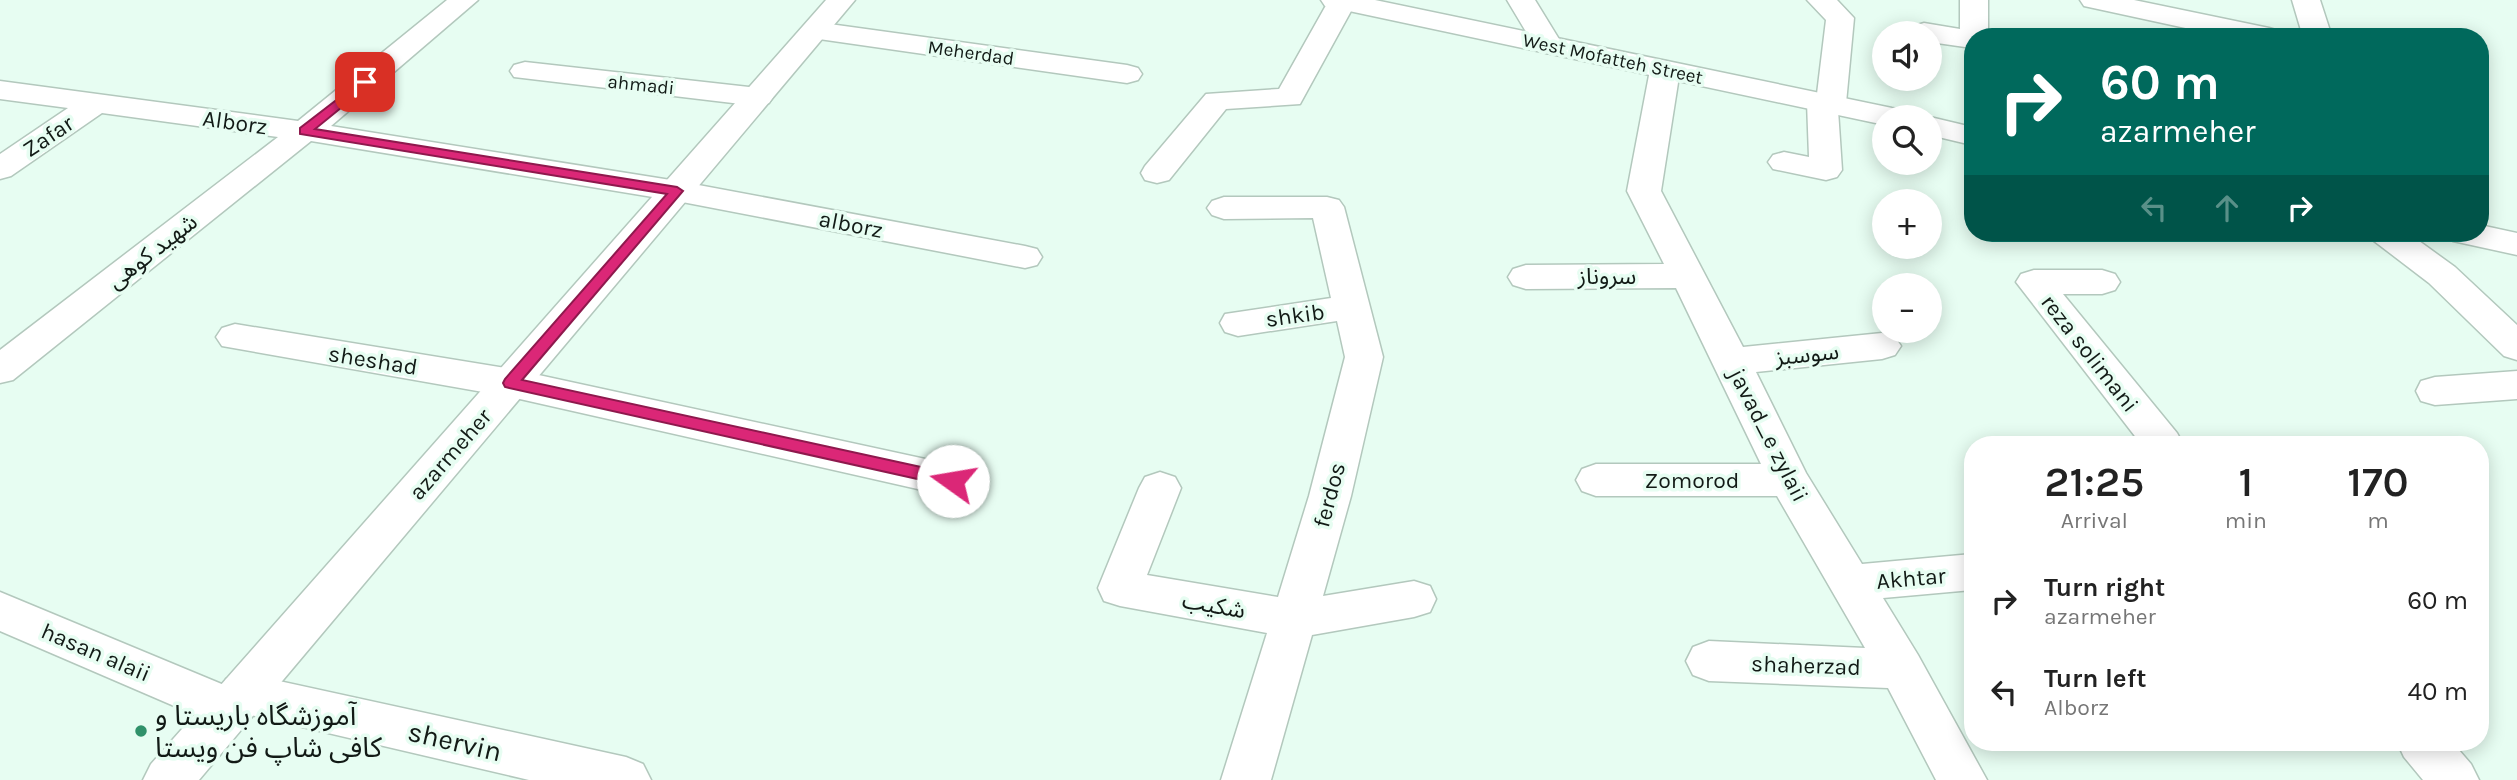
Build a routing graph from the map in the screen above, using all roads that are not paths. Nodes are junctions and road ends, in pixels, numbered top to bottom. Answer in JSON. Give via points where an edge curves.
{"nodes":[{"id":1,"x":464,"y":0,"type":"edge"},
{"id":2,"x":841,"y":0,"type":"edge"},
{"id":3,"x":1521,"y":0,"type":"edge"},
{"id":4,"x":1821,"y":0,"type":"edge"},
{"id":5,"x":1974,"y":0,"type":"edge"},
{"id":6,"x":2094,"y":0,"type":"edge"},
{"id":7,"x":2306,"y":0,"type":"edge"},
{"id":8,"x":1339,"y":1,"type":"edge"},
{"id":9,"x":1973,"y":28,"type":"edge"},
{"id":10,"x":2226,"y":28,"type":"edge"},
{"id":11,"x":2315,"y":28,"type":"edge"},
{"id":12,"x":815,"y":31,"type":"junction"},
{"id":13,"x":1942,"y":34,"type":"edge"},
{"id":14,"x":1964,"y":37,"type":"edge"},
{"id":15,"x":1547,"y":44,"type":"junction"},
{"id":16,"x":1665,"y":70,"type":"junction"},
{"id":17,"x":525,"y":71,"type":"dead end"},
{"id":18,"x":1127,"y":74,"type":"dead end"},
{"id":19,"x":0,"y":90,"type":"edge"},
{"id":20,"x":758,"y":97,"type":"junction"},
{"id":21,"x":1826,"y":102,"type":"junction"},
{"id":22,"x":96,"y":103,"type":"junction"},
{"id":23,"x":1872,"y":112,"type":"edge"},
{"id":24,"x":1942,"y":129,"type":"edge"},
{"id":25,"x":305,"y":131,"type":"junction"},
{"id":26,"x":1964,"y":134,"type":"edge"},
{"id":27,"x":1784,"y":162,"type":"dead end"},
{"id":28,"x":0,"y":169,"type":"edge"},
{"id":29,"x":1157,"y":173,"type":"dead end"},
{"id":30,"x":677,"y":191,"type":"junction"},
{"id":31,"x":1224,"y":208,"type":"dead end"},
{"id":32,"x":2489,"y":238,"type":"edge"},
{"id":33,"x":2398,"y":242,"type":"edge"},
{"id":34,"x":2517,"y":244,"type":"edge"},
{"id":35,"x":1024,"y":257,"type":"dead end"},
{"id":36,"x":1688,"y":276,"type":"junction"},
{"id":37,"x":1526,"y":277,"type":"dead end"},
{"id":38,"x":2102,"y":282,"type":"dead end"},
{"id":39,"x":1352,"y":307,"type":"junction"},
{"id":40,"x":1238,"y":323,"type":"dead end"},
{"id":41,"x":235,"y":337,"type":"dead end"},
{"id":42,"x":1882,"y":346,"type":"dead end"},
{"id":43,"x":2517,"y":347,"type":"edge"},
{"id":44,"x":1732,"y":361,"type":"junction"},
{"id":45,"x":0,"y":370,"type":"edge"},
{"id":46,"x":511,"y":383,"type":"junction"},
{"id":47,"x":2517,"y":385,"type":"edge"},
{"id":48,"x":2435,"y":391,"type":"dead end"},
{"id":49,"x":2157,"y":436,"type":"edge"},
{"id":50,"x":1596,"y":480,"type":"dead end"},
{"id":51,"x":1789,"y":480,"type":"junction"},
{"id":52,"x":953,"y":481,"type":"dead end"},
{"id":53,"x":1160,"y":488,"type":"dead end"},
{"id":54,"x":1964,"y":573,"type":"edge"},
{"id":55,"x":1850,"y":583,"type":"junction"},
{"id":56,"x":1414,"y":600,"type":"dead end"},
{"id":57,"x":0,"y":611,"type":"edge"},
{"id":58,"x":1294,"y":619,"type":"junction"},
{"id":59,"x":1709,"y":662,"type":"dead end"},
{"id":60,"x":1902,"y":669,"type":"junction"},
{"id":61,"x":236,"y":701,"type":"junction"},
{"id":62,"x":2429,"y":751,"type":"edge"},
{"id":63,"x":168,"y":780,"type":"edge"},
{"id":64,"x":626,"y":780,"type":"edge"},
{"id":65,"x":1246,"y":780,"type":"edge"},
{"id":66,"x":1962,"y":780,"type":"edge"},
{"id":67,"x":2455,"y":780,"type":"edge"}],
"edges":[{"from":1,"to":25,"type":"street","name":"شهید کوهی"},
{"from":2,"to":12,"type":"street","name":"azarmeher"},
{"from":3,"to":15,"type":"street"},
{"from":4,"to":21,"type":"street","via":[[1840,18]]},
{"from":5,"to":9,"type":"street"},
{"from":6,"to":10,"type":"street"},
{"from":7,"to":11,"type":"street"},
{"from":8,"to":15,"type":"street","name":"West Mofatteh Street"},
{"from":8,"to":29,"type":"street","via":[[1289,98],[1217,100]]},
{"from":12,"to":18,"type":"street","name":"Meherdad"},
{"from":12,"to":20,"type":"street","name":"azarmeher"},
{"from":13,"to":14,"type":"street"},
{"from":15,"to":16,"type":"street","name":"West Mofatteh Street"},
{"from":16,"to":21,"type":"street","name":"West Mofatteh Street"},
{"from":16,"to":36,"type":"street","name":"javad_e zylaii","via":[[1644,191]]},
{"from":17,"to":20,"type":"street","name":"ahmadi"},
{"from":19,"to":22,"type":"street","name":"Alborz"},
{"from":20,"to":30,"type":"street","name":"azarmeher"},
{"from":21,"to":23,"type":"street","name":"West Mofatteh Street"},
{"from":21,"to":27,"type":"street","via":[[1826,170]]},
{"from":22,"to":25,"type":"street","name":"Alborz"},
{"from":22,"to":28,"type":"street","name":"Zafar"},
{"from":24,"to":26,"type":"street"},
{"from":25,"to":30,"type":"street","name":"Alborz"},
{"from":25,"to":45,"type":"street","name":"شهید کوهی"},
{"from":30,"to":35,"type":"street","name":"alborz"},
{"from":30,"to":46,"type":"street","name":"azarmeher"},
{"from":31,"to":39,"type":"street","name":"ferdos","via":[[1327,207]]},
{"from":32,"to":34,"type":"street"},
{"from":33,"to":43,"type":"street","via":[[2442,275]]},
{"from":36,"to":37,"type":"street","name":"سروناز"},
{"from":36,"to":44,"type":"street","name":"javad_e zylaii"},
{"from":38,"to":49,"type":"street","name":"reza solimani","via":[[2034,282]]},
{"from":39,"to":40,"type":"street","name":"shkib"},
{"from":39,"to":58,"type":"street","name":"ferdos","via":[[1364,357]]},
{"from":41,"to":46,"type":"street","name":"sheshad"},
{"from":42,"to":44,"type":"street","name":"سوسبز"},
{"from":44,"to":51,"type":"street","name":"javad_e zylaii"},
{"from":46,"to":52,"type":"street","name":"sheshad"},
{"from":46,"to":61,"type":"street","name":"azarmeher"},
{"from":47,"to":48,"type":"street"},
{"from":50,"to":51,"type":"street","name":"Zomorod"},
{"from":51,"to":55,"type":"street","name":"javad_e zylaii"},
{"from":53,"to":58,"type":"street","name":"شکیب","via":[[1120,588]]},
{"from":54,"to":55,"type":"street","name":"Akhtar"},
{"from":55,"to":60,"type":"street","name":"javad_e zylaii"},
{"from":56,"to":58,"type":"street","name":"شکیب"},
{"from":57,"to":61,"type":"street","name":"hasan alaii"},
{"from":58,"to":65,"type":"street","name":"ferdos"},
{"from":59,"to":60,"type":"street","name":"shaherzad"},
{"from":60,"to":66,"type":"street","name":"javad_e zylaii"},
{"from":61,"to":63,"type":"street","name":"azarmeher"},
{"from":61,"to":64,"type":"street","name":"shervin"},
{"from":62,"to":67,"type":"street"}]}
